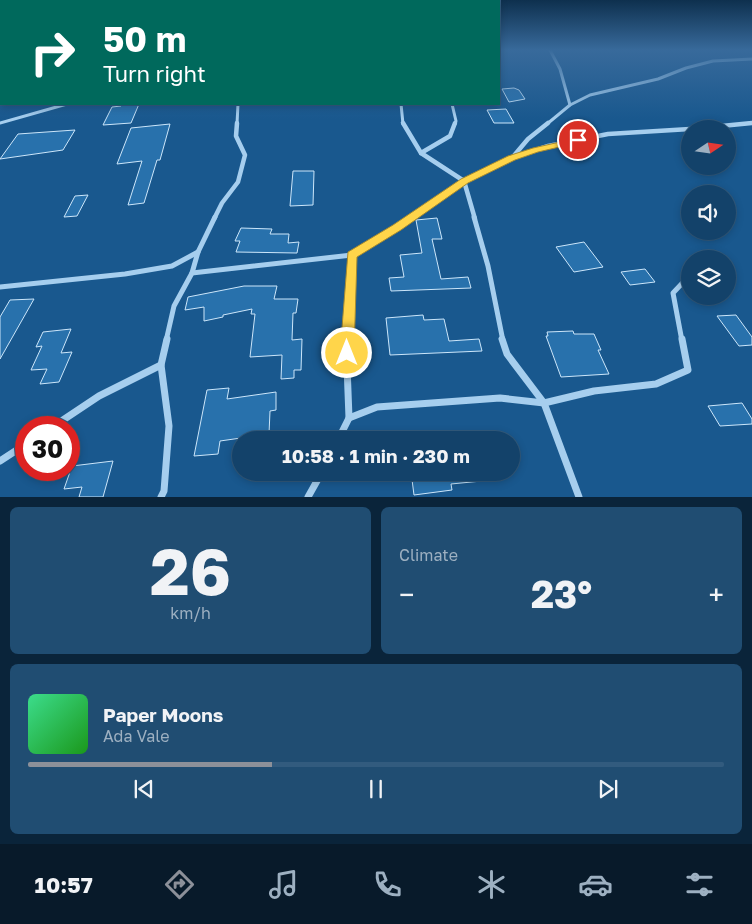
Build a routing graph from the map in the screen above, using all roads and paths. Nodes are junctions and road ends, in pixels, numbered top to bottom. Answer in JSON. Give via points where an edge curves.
{"nodes":[{"id":1,"x":561,"y":73,"type":"edge"},
{"id":2,"x":674,"y":73,"type":"edge"},
{"id":3,"x":64,"y":105,"type":"edge"},
{"id":4,"x":238,"y":105,"type":"edge"},
{"id":5,"x":402,"y":105,"type":"edge"},
{"id":6,"x":452,"y":105,"type":"edge"},
{"id":7,"x":570,"y":105,"type":"junction"},
{"id":8,"x":0,"y":123,"type":"edge"},
{"id":9,"x":752,"y":123,"type":"edge"},
{"id":10,"x":736,"y":125,"type":"edge"},
{"id":11,"x":681,"y":130,"type":"edge"},
{"id":12,"x":421,"y":153,"type":"junction"},
{"id":13,"x":512,"y":158,"type":"junction"},
{"id":14,"x":464,"y":181,"type":"junction"},
{"id":15,"x":198,"y":252,"type":"junction"},
{"id":16,"x":352,"y":255,"type":"junction"},
{"id":17,"x":192,"y":273,"type":"junction"},
{"id":18,"x":681,"y":285,"type":"edge"},
{"id":19,"x":0,"y":287,"type":"edge"},
{"id":20,"x":161,"y":365,"type":"junction"},
{"id":21,"x":544,"y":403,"type":"junction"},
{"id":22,"x":69,"y":416,"type":"edge"},
{"id":23,"x":349,"y":418,"type":"junction"},
{"id":24,"x":342,"y":431,"type":"edge"},
{"id":25,"x":15,"y":451,"type":"edge"},
{"id":26,"x":0,"y":461,"type":"edge"},
{"id":27,"x":317,"y":481,"type":"edge"},
{"id":28,"x":161,"y":496,"type":"edge"},
{"id":29,"x":308,"y":496,"type":"edge"},
{"id":30,"x":579,"y":496,"type":"edge"}],
"edges":[{"from":1,"to":7,"type":"street"},
{"from":2,"to":7,"type":"street","via":[[658,80],[598,93]]},
{"from":3,"to":8,"type":"street"},
{"from":4,"to":15,"type":"street","via":[[236,136],[245,155],[238,182],[222,203]]},
{"from":5,"to":12,"type":"street","via":[[403,125]]},
{"from":6,"to":12,"type":"street","via":[[456,121],[450,136]]},
{"from":7,"to":13,"type":"street","via":[[528,139]]},
{"from":9,"to":10,"type":"street"},
{"from":11,"to":13,"type":"street","via":[[608,134],[548,146]]},
{"from":12,"to":14,"type":"street"},
{"from":13,"to":14,"type":"street"},
{"from":14,"to":16,"type":"street"},
{"from":14,"to":21,"type":"street","via":[[488,266],[499,330],[507,354]]},
{"from":15,"to":17,"type":"street"},
{"from":15,"to":19,"type":"street","via":[[172,266]]},
{"from":16,"to":17,"type":"street"},
{"from":16,"to":23,"type":"street","via":[[346,337]]},
{"from":17,"to":20,"type":"street","via":[[174,306]]},
{"from":18,"to":21,"type":"street","via":[[673,293],[688,370],[656,384],[594,391]]},
{"from":20,"to":22,"type":"street","via":[[99,396]]},
{"from":20,"to":28,"type":"street","via":[[169,426]]},
{"from":21,"to":23,"type":"street","via":[[500,398],[386,406]]},
{"from":21,"to":30,"type":"street"},
{"from":23,"to":24,"type":"street"},
{"from":25,"to":26,"type":"street"},
{"from":27,"to":29,"type":"street"}]}
